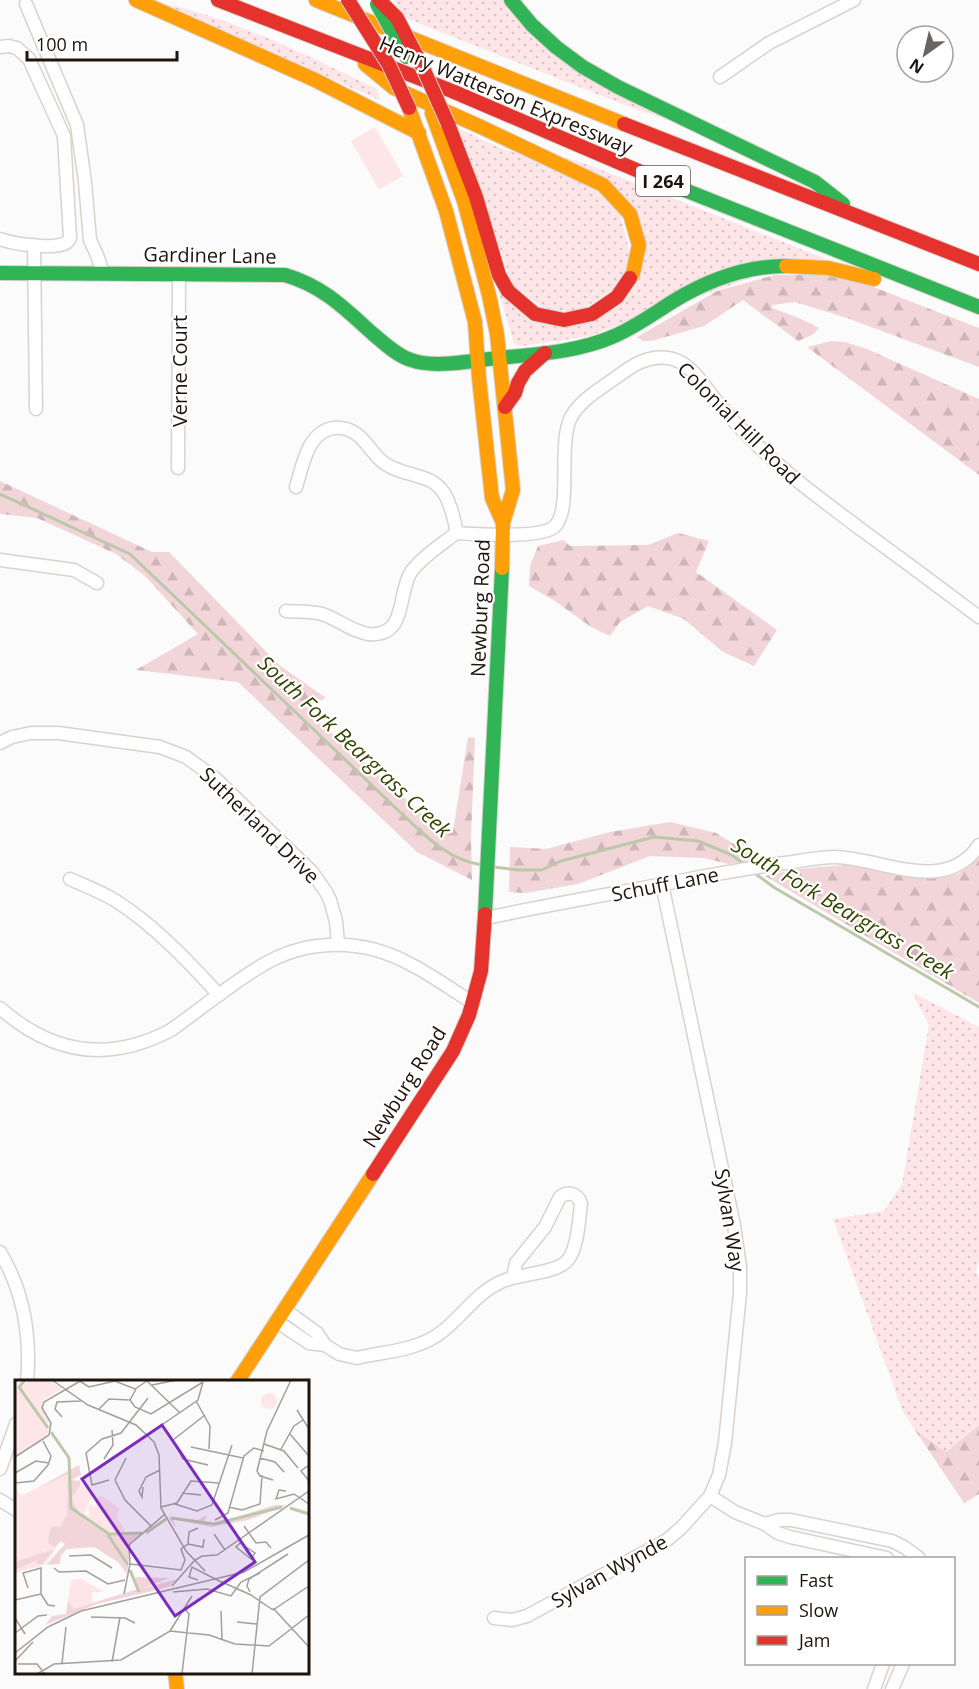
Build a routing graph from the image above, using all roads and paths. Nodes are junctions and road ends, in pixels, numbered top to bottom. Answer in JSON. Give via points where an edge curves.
{"nodes":[{"id":1,"x":136,"y":0,"type":"edge"},
{"id":2,"x":218,"y":0,"type":"edge"},
{"id":3,"x":316,"y":0,"type":"edge"},
{"id":4,"x":348,"y":0,"type":"edge"},
{"id":5,"x":375,"y":0,"type":"edge"},
{"id":6,"x":380,"y":0,"type":"edge"},
{"id":7,"x":511,"y":0,"type":"edge"},
{"id":8,"x":854,"y":0,"type":"edge"},
{"id":9,"x":27,"y":4,"type":"dead end"},
{"id":10,"x":0,"y":47,"type":"edge"},
{"id":11,"x":348,"y":50,"type":"junction"},
{"id":12,"x":720,"y":77,"type":"dead end"},
{"id":13,"x":419,"y":133,"type":"junction"},
{"id":14,"x":860,"y":218,"type":"junction"},
{"id":15,"x":0,"y":239,"type":"edge"},
{"id":16,"x":34,"y":245,"type":"junction"},
{"id":17,"x":979,"y":264,"type":"edge"},
{"id":18,"x":0,"y":273,"type":"edge"},
{"id":19,"x":34,"y":273,"type":"junction"},
{"id":20,"x":103,"y":273,"type":"junction"},
{"id":21,"x":179,"y":274,"type":"junction"},
{"id":22,"x":979,"y":308,"type":"edge"},
{"id":23,"x":979,"y":314,"type":"edge"},
{"id":24,"x":545,"y":353,"type":"junction"},
{"id":25,"x":499,"y":358,"type":"junction"},
{"id":26,"x":478,"y":361,"type":"junction"},
{"id":27,"x":505,"y":407,"type":"junction"},
{"id":28,"x":36,"y":409,"type":"dead end"},
{"id":29,"x":178,"y":468,"type":"dead end"},
{"id":30,"x":296,"y":487,"type":"dead end"},
{"id":31,"x":503,"y":529,"type":"junction"},
{"id":32,"x":456,"y":533,"type":"junction"},
{"id":33,"x":0,"y":560,"type":"edge"},
{"id":34,"x":97,"y":583,"type":"dead end"},
{"id":35,"x":286,"y":611,"type":"dead end"},
{"id":36,"x":979,"y":616,"type":"edge"},
{"id":37,"x":0,"y":743,"type":"edge"},
{"id":38,"x":979,"y":845,"type":"edge"},
{"id":39,"x":70,"y":879,"type":"dead end"},
{"id":40,"x":662,"y":884,"type":"junction"},
{"id":41,"x":486,"y":918,"type":"junction"},
{"id":42,"x":338,"y":944,"type":"junction"},
{"id":43,"x":219,"y":995,"type":"junction"},
{"id":44,"x":472,"y":1003,"type":"junction"},
{"id":45,"x":0,"y":1008,"type":"edge"},
{"id":46,"x":0,"y":1252,"type":"edge"},
{"id":47,"x":513,"y":1278,"type":"junction"},
{"id":48,"x":280,"y":1315,"type":"junction"},
{"id":49,"x":27,"y":1380,"type":"edge"},
{"id":50,"x":238,"y":1380,"type":"edge"},
{"id":51,"x":15,"y":1427,"type":"edge"},
{"id":52,"x":0,"y":1469,"type":"edge"},
{"id":53,"x":710,"y":1496,"type":"junction"},
{"id":54,"x":0,"y":1500,"type":"edge"},
{"id":55,"x":15,"y":1509,"type":"edge"},
{"id":56,"x":765,"y":1524,"type":"junction"},
{"id":57,"x":882,"y":1557,"type":"edge"},
{"id":58,"x":918,"y":1557,"type":"edge"},
{"id":59,"x":494,"y":1618,"type":"dead end"},
{"id":60,"x":883,"y":1665,"type":"edge"},
{"id":61,"x":903,"y":1665,"type":"edge"},
{"id":62,"x":175,"y":1674,"type":"edge"},
{"id":63,"x":177,"y":1689,"type":"edge"},
{"id":64,"x":874,"y":1689,"type":"edge"},
{"id":65,"x":892,"y":1689,"type":"edge"}],
"edges":[{"from":1,"to":13,"type":"main road","via":[[257,53]]},
{"from":2,"to":11,"type":"main road","name":"Henry Watterson Expressway","number":"I 264"},
{"from":3,"to":14,"type":"main road","name":"Henry Watterson Expressway","number":"I 264"},
{"from":4,"to":13,"type":"main road","name":"Newburg Road","bridge":true,"via":[[389,65]]},
{"from":5,"to":25,"type":"main road","name":"Newburg Road","bridge":true,"via":[[410,63],[461,191],[491,305]]},
{"from":6,"to":11,"type":"main road","bridge":true,"via":[[397,18],[423,68],[448,124],[484,222],[497,272],[507,290],[523,306],[543,316],[568,320],[592,314],[614,301],[630,280],[638,256],[633,219],[614,194],[603,185],[481,127],[394,88]]},
{"from":7,"to":14,"type":"main road","via":[[532,25],[583,67],[815,182]]},
{"from":8,"to":12,"type":"street","via":[[769,43]]},
{"from":9,"to":20,"type":"street","via":[[77,125],[90,240]]},
{"from":10,"to":16,"type":"street","via":[[17,48],[29,59],[64,136],[70,238],[63,245]]},
{"from":11,"to":22,"type":"main road","name":"Henry Watterson Expressway","number":"I 264"},
{"from":13,"to":26,"type":"main road","name":"Newburg Road","via":[[466,283]]},
{"from":14,"to":17,"type":"main road","name":"Henry Watterson Expressway","number":"I 264"},
{"from":15,"to":16,"type":"street"},
{"from":16,"to":19,"type":"street"},
{"from":18,"to":19,"type":"main road","name":"Gardiner Lane"},
{"from":19,"to":20,"type":"main road","name":"Gardiner Lane"},
{"from":19,"to":28,"type":"street"},
{"from":20,"to":21,"type":"main road","name":"Gardiner Lane"},
{"from":21,"to":26,"type":"main road","name":"Gardiner Lane","via":[[273,274],[302,280],[327,294],[409,360],[435,364]]},
{"from":21,"to":29,"type":"street","name":"Verne Court"},
{"from":23,"to":24,"type":"main road","name":"Gardiner Lane","via":[[965,315],[850,272],[780,265],[724,276],[690,291],[612,337]]},
{"from":24,"to":25,"type":"main road","name":"Gardiner Lane"},
{"from":24,"to":27,"type":"main road","via":[[525,371]]},
{"from":25,"to":26,"type":"main road","name":"Gardiner Lane"},
{"from":25,"to":27,"type":"main road","name":"Newburg Road"},
{"from":26,"to":31,"type":"main road","name":"Newburg Road","via":[[492,498]]},
{"from":27,"to":31,"type":"main road","name":"Newburg Road","via":[[513,490]]},
{"from":30,"to":32,"type":"street","via":[[316,437],[331,428],[347,429],[386,464],[437,484],[447,495]]},
{"from":31,"to":32,"type":"street","name":"Colonial Hill Road"},
{"from":31,"to":36,"type":"street","name":"Colonial Hill Road","via":[[542,532],[555,525],[563,510],[566,432],[577,408],[636,363],[669,358],[686,365],[752,440],[795,480]]},
{"from":31,"to":41,"type":"main road","name":"Newburg Road"},
{"from":32,"to":35,"type":"street","via":[[412,571],[397,619],[386,630],[369,634],[321,613]]},
{"from":33,"to":34,"type":"street","via":[[74,570]]},
{"from":37,"to":42,"type":"street","name":"Sutherland Drive","via":[[31,733],[58,733],[160,747],[186,757],[215,778],[312,872],[330,900]]},
{"from":38,"to":40,"type":"street","name":"Schuff Lane","via":[[962,861],[936,872],[834,857]]},
{"from":39,"to":43,"type":"street","via":[[136,915]]},
{"from":40,"to":41,"type":"street","name":"Schuff Lane"},
{"from":40,"to":53,"type":"street","name":"Sylvan Way","via":[[740,1268],[725,1443]]},
{"from":41,"to":44,"type":"main road","name":"Newburg Road","via":[[481,971]]},
{"from":42,"to":43,"type":"street","via":[[301,948],[279,956]]},
{"from":42,"to":44,"type":"street","via":[[390,954]]},
{"from":43,"to":45,"type":"street","via":[[156,1038],[131,1047],[103,1050],[46,1039]]},
{"from":44,"to":48,"type":"main road","name":"Newburg Road","via":[[453,1051]]},
{"from":46,"to":49,"type":"street","via":[[26,1318]]},
{"from":47,"to":47,"type":"street","via":[[552,1269],[570,1259],[581,1204],[576,1195],[560,1197],[545,1227],[516,1263]]},
{"from":47,"to":48,"type":"street","via":[[489,1288],[438,1335],[425,1342],[357,1358],[309,1343]]},
{"from":48,"to":50,"type":"main road","name":"Newburg Road"},
{"from":51,"to":52,"type":"street"},
{"from":53,"to":56,"type":"street"},
{"from":53,"to":59,"type":"street","name":"Sylvan Wynde","via":[[681,1528],[659,1544],[526,1616],[512,1620]]},
{"from":54,"to":55,"type":"street"},
{"from":56,"to":57,"type":"street","via":[[789,1537]]},
{"from":56,"to":58,"type":"street","via":[[791,1520],[892,1541]]},
{"from":60,"to":64,"type":"street"},
{"from":61,"to":65,"type":"street"},
{"from":62,"to":63,"type":"main road"}]}
